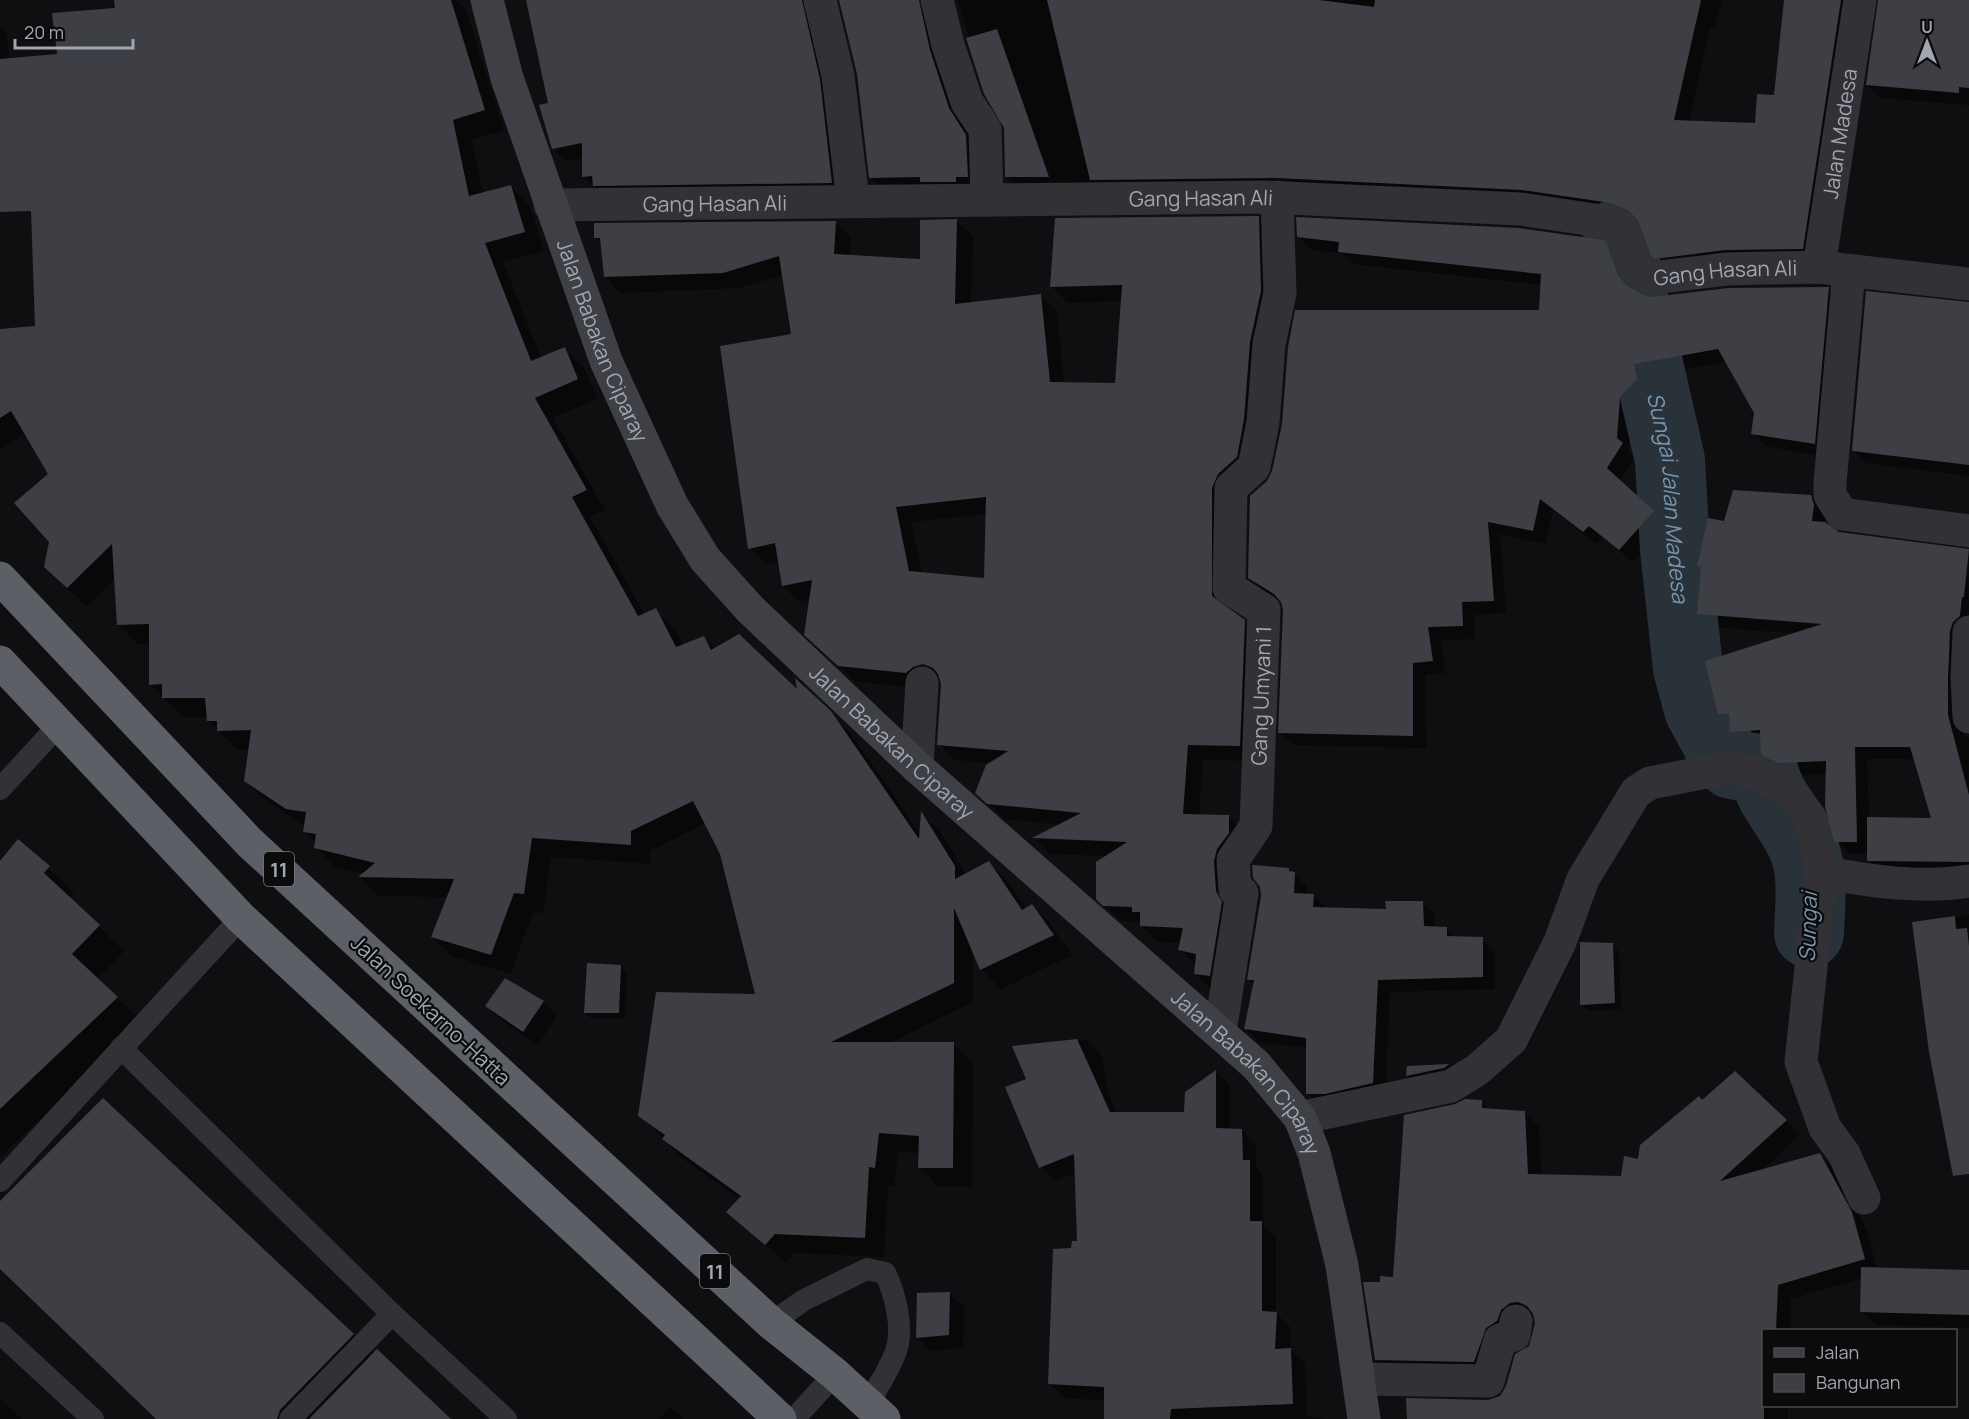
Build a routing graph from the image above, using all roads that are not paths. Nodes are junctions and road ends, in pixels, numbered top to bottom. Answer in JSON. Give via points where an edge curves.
{"nodes":[{"id":1,"x":487,"y":0,"type":"edge"},
{"id":2,"x":820,"y":0,"type":"edge"},
{"id":3,"x":937,"y":0,"type":"edge"},
{"id":4,"x":1860,"y":0,"type":"edge"},
{"id":5,"x":1277,"y":197,"type":"junction"},
{"id":6,"x":987,"y":200,"type":"junction"},
{"id":7,"x":853,"y":201,"type":"junction"},
{"id":8,"x":550,"y":205,"type":"junction"},
{"id":9,"x":1834,"y":269,"type":"junction"},
{"id":10,"x":1969,"y":284,"type":"edge"},
{"id":11,"x":1969,"y":531,"type":"edge"},
{"id":12,"x":0,"y":578,"type":"edge"},
{"id":13,"x":1969,"y":632,"type":"edge"},
{"id":14,"x":0,"y":662,"type":"edge"},
{"id":15,"x":1968,"y":679,"type":"edge"},
{"id":16,"x":922,"y":683,"type":"dead end"},
{"id":17,"x":1969,"y":717,"type":"edge"},
{"id":18,"x":58,"y":726,"type":"junction"},
{"id":19,"x":917,"y":767,"type":"junction"},
{"id":20,"x":0,"y":789,"type":"edge"},
{"id":21,"x":1821,"y":872,"type":"junction"},
{"id":22,"x":1969,"y":881,"type":"edge"},
{"id":23,"x":241,"y":918,"type":"junction"},
{"id":24,"x":1220,"y":1032,"type":"junction"},
{"id":25,"x":121,"y":1048,"type":"junction"},
{"id":26,"x":1300,"y":1118,"type":"junction"},
{"id":27,"x":0,"y":1180,"type":"edge"},
{"id":28,"x":1864,"y":1197,"type":"dead end"},
{"id":29,"x":392,"y":1314,"type":"junction"},
{"id":30,"x":1516,"y":1322,"type":"dead end"},
{"id":31,"x":771,"y":1323,"type":"junction"},
{"id":32,"x":0,"y":1333,"type":"edge"},
{"id":33,"x":835,"y":1374,"type":"junction"},
{"id":34,"x":1359,"y":1379,"type":"junction"},
{"id":35,"x":876,"y":1412,"type":"edge"},
{"id":36,"x":93,"y":1419,"type":"edge"},
{"id":37,"x":290,"y":1419,"type":"edge"},
{"id":38,"x":506,"y":1419,"type":"edge"},
{"id":39,"x":780,"y":1419,"type":"edge"},
{"id":40,"x":794,"y":1419,"type":"edge"},
{"id":41,"x":1364,"y":1419,"type":"edge"}],
"edges":[{"from":1,"to":8,"type":"street","name":"Jalan Babakan Ciparay","via":[[507,78]]},
{"from":2,"to":7,"type":"street","via":[[838,76]]},
{"from":3,"to":6,"type":"street","via":[[967,102],[985,129]]},
{"from":4,"to":9,"type":"street","name":"Jalan Madesa"},
{"from":5,"to":6,"type":"street","name":"Gang Hasan Ali"},
{"from":5,"to":9,"type":"street","name":"Gang Hasan Ali","via":[[1521,209],[1608,222],[1621,227],[1636,268],[1651,278],[1727,268]]},
{"from":5,"to":24,"type":"street","name":"Gang Umyani 1","via":[[1280,293],[1269,344],[1263,422],[1254,467],[1231,488],[1229,588],[1264,610],[1263,678],[1256,826],[1233,860],[1235,890],[1242,893]]},
{"from":6,"to":7,"type":"street","name":"Gang Hasan Ali"},
{"from":7,"to":8,"type":"street","name":"Gang Hasan Ali"},
{"from":8,"to":19,"type":"street","name":"Jalan Babakan Ciparay","via":[[602,350],[632,420],[672,505],[705,559],[750,609]]},
{"from":9,"to":10,"type":"street","name":"Gang Hasan Ali"},
{"from":9,"to":11,"type":"street","name":"Jalan Madesa","via":[[1830,483],[1834,505],[1842,514]]},
{"from":12,"to":31,"type":"highway","name":"Jalan Soekarno-Hatta","number":"11","via":[[249,842]]},
{"from":13,"to":15,"type":"street"},
{"from":14,"to":18,"type":"highway"},
{"from":15,"to":17,"type":"street"},
{"from":16,"to":19,"type":"street"},
{"from":18,"to":20,"type":"lane"},
{"from":18,"to":23,"type":"highway"},
{"from":19,"to":24,"type":"street","name":"Jalan Babakan Ciparay"},
{"from":21,"to":22,"type":"street","via":[[1862,880],[1948,884]]},
{"from":21,"to":26,"type":"street","via":[[1811,819],[1793,795],[1772,781],[1754,772],[1727,768],[1650,783],[1636,792],[1583,879],[1560,942],[1511,1040],[1451,1086]]},
{"from":21,"to":28,"type":"street","via":[[1801,1062],[1825,1128],[1844,1154]]},
{"from":23,"to":25,"type":"lane"},
{"from":23,"to":39,"type":"highway"},
{"from":24,"to":26,"type":"street","name":"Jalan Babakan Ciparay","via":[[1256,1065]]},
{"from":25,"to":27,"type":"lane"},
{"from":25,"to":29,"type":"lane"},
{"from":26,"to":34,"type":"street","name":"Jalan Babakan Ciparay","via":[[1314,1153],[1333,1225]]},
{"from":29,"to":37,"type":"lane"},
{"from":29,"to":38,"type":"lane"},
{"from":30,"to":34,"type":"street","via":[[1514,1335],[1500,1340],[1488,1382]]},
{"from":31,"to":33,"type":"highway","name":"Jalan Soekarno-Hatta","number":"11"},
{"from":31,"to":35,"type":"lane","via":[[804,1300],[867,1269],[885,1273],[899,1336]]},
{"from":32,"to":36,"type":"lane"},
{"from":33,"to":35,"type":"highway","name":"Jalan Soekarno-Hatta","number":"11"},
{"from":33,"to":40,"type":"lane"},
{"from":34,"to":41,"type":"street","name":"Jalan Babakan Ciparay"}]}
